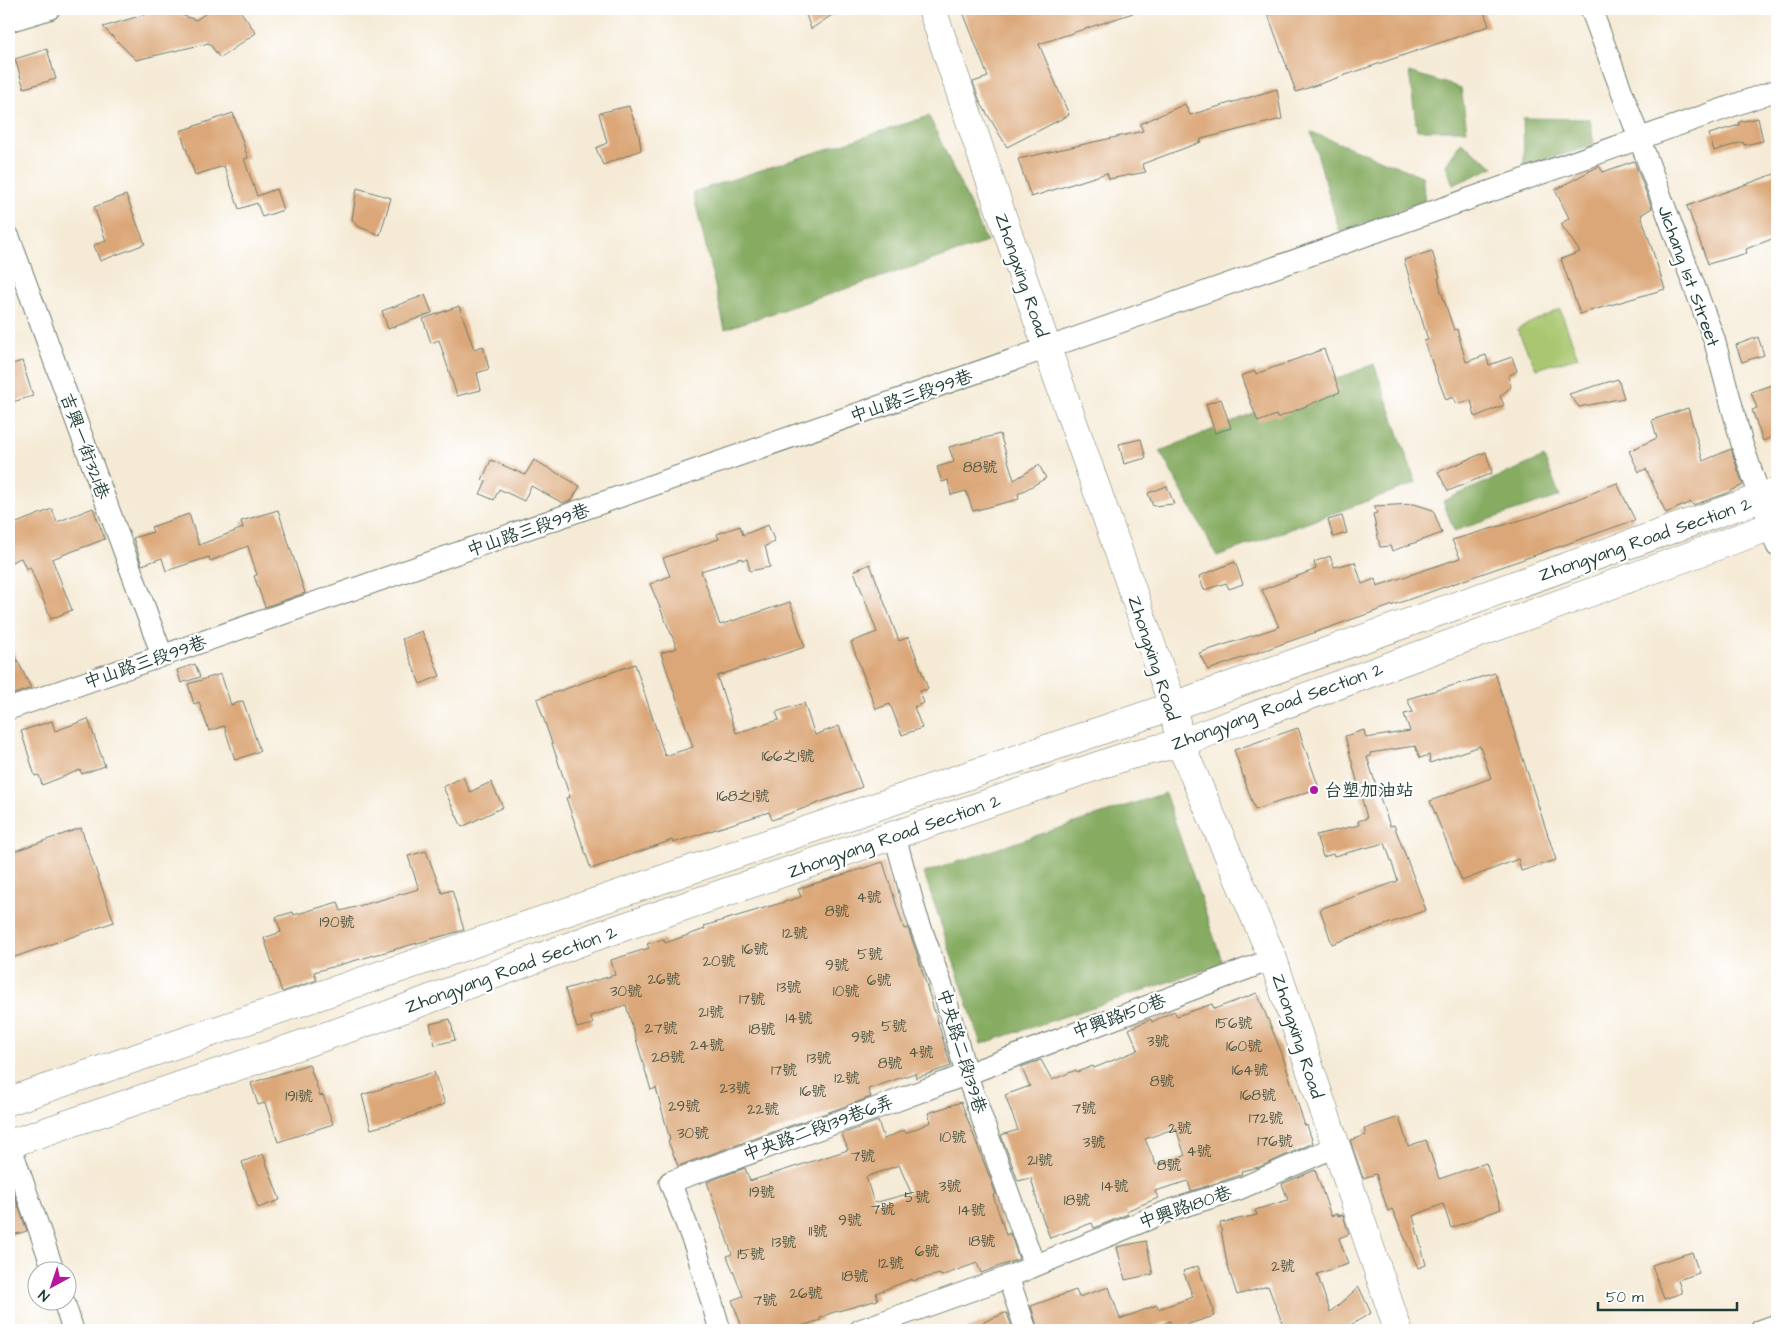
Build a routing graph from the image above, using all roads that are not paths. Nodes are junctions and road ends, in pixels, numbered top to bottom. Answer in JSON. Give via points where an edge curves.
{"nodes":[{"id":1,"x":49,"y":9,"type":"edge"},
{"id":2,"x":932,"y":9,"type":"edge"},
{"id":3,"x":1591,"y":9,"type":"edge"},
{"id":4,"x":9,"y":21,"type":"edge"},
{"id":5,"x":1777,"y":90,"type":"edge"},
{"id":6,"x":1638,"y":139,"type":"junction"},
{"id":7,"x":9,"y":237,"type":"edge"},
{"id":8,"x":1047,"y":348,"type":"junction"},
{"id":9,"x":1769,"y":495,"type":"edge"},
{"id":10,"x":1775,"y":532,"type":"edge"},
{"id":11,"x":162,"y":656,"type":"junction"},
{"id":12,"x":1173,"y":706,"type":"junction"},
{"id":13,"x":9,"y":709,"type":"edge"},
{"id":14,"x":1180,"y":743,"type":"junction"},
{"id":15,"x":895,"y":836,"type":"junction"},
{"id":16,"x":1273,"y":959,"type":"junction"},
{"id":17,"x":966,"y":1073,"type":"junction"},
{"id":18,"x":9,"y":1101,"type":"edge"},
{"id":19,"x":9,"y":1143,"type":"edge"},
{"id":20,"x":1335,"y":1147,"type":"junction"},
{"id":21,"x":51,"y":1262,"type":"edge"},
{"id":22,"x":1034,"y":1265,"type":"junction"},
{"id":23,"x":1008,"y":1277,"type":"junction"},
{"id":24,"x":68,"y":1312,"type":"edge"},
{"id":25,"x":1777,"y":1324,"type":"edge"},
{"id":26,"x":74,"y":1330,"type":"edge"},
{"id":27,"x":720,"y":1330,"type":"edge"},
{"id":28,"x":860,"y":1330,"type":"edge"},
{"id":29,"x":1026,"y":1330,"type":"edge"},
{"id":30,"x":1398,"y":1330,"type":"edge"},
{"id":31,"x":1761,"y":1330,"type":"edge"}],
"edges":[{"from":1,"to":4,"type":"street"},
{"from":2,"to":8,"type":"street","name":"Zhongxing Road"},
{"from":3,"to":6,"type":"street","name":"Jichang 1st Street"},
{"from":5,"to":6,"type":"street","name":"中山路三段99巷"},
{"from":6,"to":8,"type":"street","name":"中山路三段99巷"},
{"from":6,"to":9,"type":"street","name":"Jichang 1st Street","via":[[1714,339],[1742,444]]},
{"from":7,"to":11,"type":"street","name":"吉興一街321巷"},
{"from":8,"to":11,"type":"street","name":"中山路三段99巷"},
{"from":8,"to":12,"type":"street","name":"Zhongxing Road"},
{"from":9,"to":10,"type":"street","name":"Jichang 1st Street"},
{"from":9,"to":12,"type":"street","name":"Zhongyang Road Section 2"},
{"from":10,"to":14,"type":"street","name":"Zhongyang Road Section 2"},
{"from":11,"to":13,"type":"street","name":"中山路三段99巷"},
{"from":12,"to":14,"type":"street","name":"Zhongxing Road"},
{"from":12,"to":18,"type":"street","name":"Zhongyang Road Section 2"},
{"from":14,"to":15,"type":"street","name":"Zhongyang Road Section 2","via":[[1127,756]]},
{"from":14,"to":16,"type":"street","name":"Zhongxing Road"},
{"from":15,"to":17,"type":"street","name":"中央路二段139巷"},
{"from":15,"to":19,"type":"street","name":"Zhongyang Road Section 2","via":[[594,937],[382,1017]]},
{"from":16,"to":17,"type":"street","name":"中興路150巷"},
{"from":16,"to":20,"type":"street","name":"Zhongxing Road"},
{"from":17,"to":22,"type":"street","name":"中央路二段139巷"},
{"from":17,"to":27,"type":"street","name":"中央路二段139巷6弄","via":[[670,1182],[696,1249]]},
{"from":19,"to":21,"type":"street"},
{"from":20,"to":22,"type":"street","name":"中興路180巷","via":[[1240,1189],[1168,1210]]},
{"from":20,"to":30,"type":"street","name":"Zhongxing Road"},
{"from":22,"to":23,"type":"street","name":"中興路180巷"},
{"from":23,"to":28,"type":"street","name":"中興路180巷"},
{"from":23,"to":29,"type":"street"},
{"from":24,"to":26,"type":"street"},
{"from":25,"to":31,"type":"street"}]}
